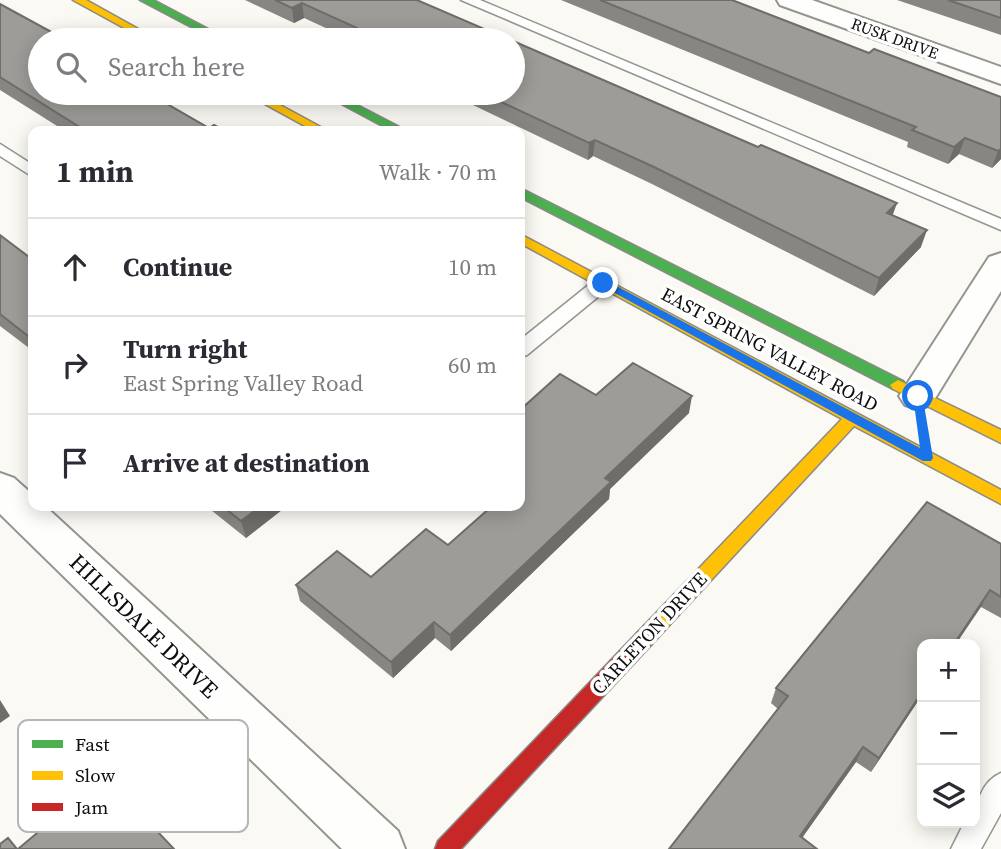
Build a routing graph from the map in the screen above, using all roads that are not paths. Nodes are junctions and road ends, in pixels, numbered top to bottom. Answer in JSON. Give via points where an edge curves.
{"nodes":[{"id":1,"x":78,"y":0,"type":"edge"},
{"id":2,"x":145,"y":0,"type":"edge"},
{"id":3,"x":468,"y":0,"type":"edge"},
{"id":4,"x":789,"y":0,"type":"edge"},
{"id":5,"x":130,"y":28,"type":"edge"},
{"id":6,"x":200,"y":28,"type":"edge"},
{"id":7,"x":1001,"y":76,"type":"edge"},
{"id":8,"x":273,"y":105,"type":"edge"},
{"id":9,"x":350,"y":105,"type":"edge"},
{"id":10,"x":313,"y":126,"type":"edge"},
{"id":11,"x":391,"y":126,"type":"edge"},
{"id":12,"x":0,"y":149,"type":"edge"},
{"id":13,"x":28,"y":169,"type":"edge"},
{"id":14,"x":525,"y":195,"type":"edge"},
{"id":15,"x":1001,"y":225,"type":"edge"},
{"id":16,"x":525,"y":241,"type":"edge"},
{"id":17,"x":996,"y":281,"type":"edge"},
{"id":18,"x":603,"y":283,"type":"junction"},
{"id":19,"x":525,"y":346,"type":"edge"},
{"id":20,"x":921,"y":416,"type":"junction"},
{"id":21,"x":853,"y":417,"type":"junction"},
{"id":22,"x":1001,"y":438,"type":"edge"},
{"id":23,"x":927,"y":458,"type":"junction"},
{"id":24,"x":0,"y":489,"type":"edge"},
{"id":25,"x":1001,"y":498,"type":"edge"},
{"id":26,"x":243,"y":720,"type":"edge"},
{"id":27,"x":248,"y":725,"type":"edge"},
{"id":28,"x":1001,"y":786,"type":"edge"},
{"id":29,"x":379,"y":849,"type":"edge"},
{"id":30,"x":446,"y":849,"type":"edge"},
{"id":31,"x":965,"y":849,"type":"edge"}],
"edges":[{"from":1,"to":5,"type":"street"},
{"from":2,"to":6,"type":"street"},
{"from":3,"to":15,"type":"lane"},
{"from":4,"to":7,"type":"street","name":"RUSK DRIVE"},
{"from":8,"to":10,"type":"street"},
{"from":9,"to":11,"type":"street"},
{"from":12,"to":13,"type":"lane"},
{"from":14,"to":20,"type":"street","name":"EAST SPRING VALLEY ROAD"},
{"from":16,"to":18,"type":"street","name":"EAST SPRING VALLEY ROAD"},
{"from":17,"to":20,"type":"street"},
{"from":18,"to":19,"type":"lane"},
{"from":18,"to":21,"type":"street","name":"EAST SPRING VALLEY ROAD"},
{"from":20,"to":22,"type":"street","name":"EAST SPRING VALLEY ROAD"},
{"from":20,"to":23,"type":"street"},
{"from":21,"to":23,"type":"street","name":"EAST SPRING VALLEY ROAD"},
{"from":21,"to":30,"type":"street","name":"CARLETON DRIVE"},
{"from":23,"to":25,"type":"street","name":"EAST SPRING VALLEY ROAD"},
{"from":24,"to":26,"type":"street","name":"HILLSDALE DRIVE"},
{"from":27,"to":29,"type":"street","name":"HILLSDALE DRIVE"},
{"from":28,"to":31,"type":"lane"}]}
